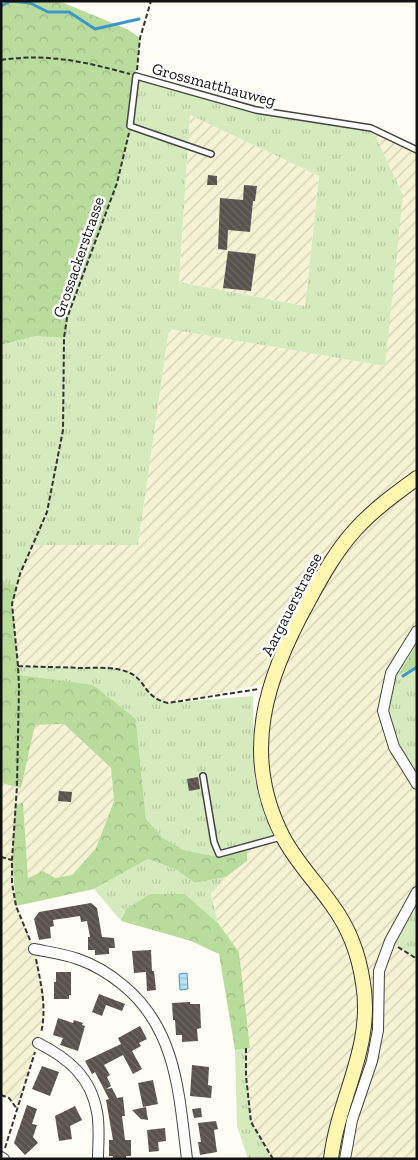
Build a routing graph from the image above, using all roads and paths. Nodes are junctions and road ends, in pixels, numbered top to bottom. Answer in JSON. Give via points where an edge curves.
{"nodes":[{"id":1,"x":151,"y":1,"type":"edge"},
{"id":2,"x":1,"y":60,"type":"edge"},
{"id":3,"x":136,"y":76,"type":"junction"},
{"id":4,"x":130,"y":126,"type":"junction"},
{"id":5,"x":417,"y":150,"type":"edge"},
{"id":6,"x":211,"y":154,"type":"dead end"},
{"id":7,"x":417,"y":478,"type":"edge"},
{"id":8,"x":417,"y":631,"type":"edge"},
{"id":9,"x":18,"y":666,"type":"junction"},
{"id":10,"x":270,"y":687,"type":"junction"},
{"id":11,"x":203,"y":776,"type":"dead end"},
{"id":12,"x":417,"y":784,"type":"edge"},
{"id":13,"x":282,"y":836,"type":"junction"},
{"id":14,"x":1,"y":857,"type":"edge"},
{"id":15,"x":12,"y":860,"type":"junction"},
{"id":16,"x":417,"y":892,"type":"edge"},
{"id":17,"x":390,"y":941,"type":"junction"},
{"id":18,"x":34,"y":950,"type":"junction"},
{"id":19,"x":417,"y":959,"type":"edge"},
{"id":20,"x":38,"y":1043,"type":"junction"},
{"id":21,"x":246,"y":1048,"type":"dead end"},
{"id":22,"x":1,"y":1095,"type":"edge"},
{"id":23,"x":17,"y":1109,"type":"junction"},
{"id":24,"x":2,"y":1158,"type":"edge"},
{"id":25,"x":98,"y":1159,"type":"edge"},
{"id":26,"x":188,"y":1159,"type":"edge"},
{"id":27,"x":273,"y":1159,"type":"edge"},
{"id":28,"x":331,"y":1159,"type":"edge"},
{"id":29,"x":345,"y":1159,"type":"edge"}],
"edges":[{"from":1,"to":3,"type":"path","via":[[140,38]]},
{"from":2,"to":3,"type":"path","name":"Grossmatthauweg","via":[[26,57],[83,62]]},
{"from":3,"to":4,"type":"lane"},
{"from":3,"to":5,"type":"lane","name":"Grossmatthauweg","via":[[256,110],[371,128]]},
{"from":4,"to":6,"type":"lane"},
{"from":4,"to":9,"type":"path","name":"Grossackerstrasse","via":[[117,182],[67,318],[63,430],[47,512],[20,574],[12,604]]},
{"from":7,"to":10,"type":"main road","name":"Aargauerstrasse","via":[[380,506],[347,539],[299,619]]},
{"from":8,"to":12,"type":"street","via":[[391,672],[383,711],[394,747]]},
{"from":9,"to":10,"type":"path","via":[[114,668],[131,673],[151,696],[168,704]]},
{"from":9,"to":15,"type":"path","name":"Grossackerstrasse","via":[[17,786]]},
{"from":10,"to":13,"type":"main road","name":"Aargauerstrasse","via":[[262,730],[262,775],[266,796]]},
{"from":11,"to":13,"type":"lane","via":[[219,854]]},
{"from":13,"to":28,"type":"main road","name":"Aargauerstrasse","via":[[341,919],[360,964],[366,1015],[364,1034]]},
{"from":14,"to":15,"type":"path"},
{"from":15,"to":18,"type":"path","name":"Grossackerstrasse","via":[[16,906]]},
{"from":16,"to":17,"type":"street"},
{"from":17,"to":19,"type":"path"},
{"from":17,"to":29,"type":"street","via":[[380,971],[378,1030],[372,1061],[352,1120]]},
{"from":18,"to":20,"type":"path","name":"Grossackerstrasse","via":[[44,996]]},
{"from":18,"to":26,"type":"street","via":[[62,955],[113,976],[151,1014],[168,1048],[177,1080]]},
{"from":20,"to":23,"type":"path","name":"Grossackerstrasse"},
{"from":20,"to":25,"type":"street","via":[[65,1059],[85,1081],[97,1112]]},
{"from":21,"to":27,"type":"path","via":[[251,1122]]},
{"from":22,"to":23,"type":"path","via":[[9,1098]]},
{"from":23,"to":24,"type":"path","name":"Grossackerstrasse"}]}
